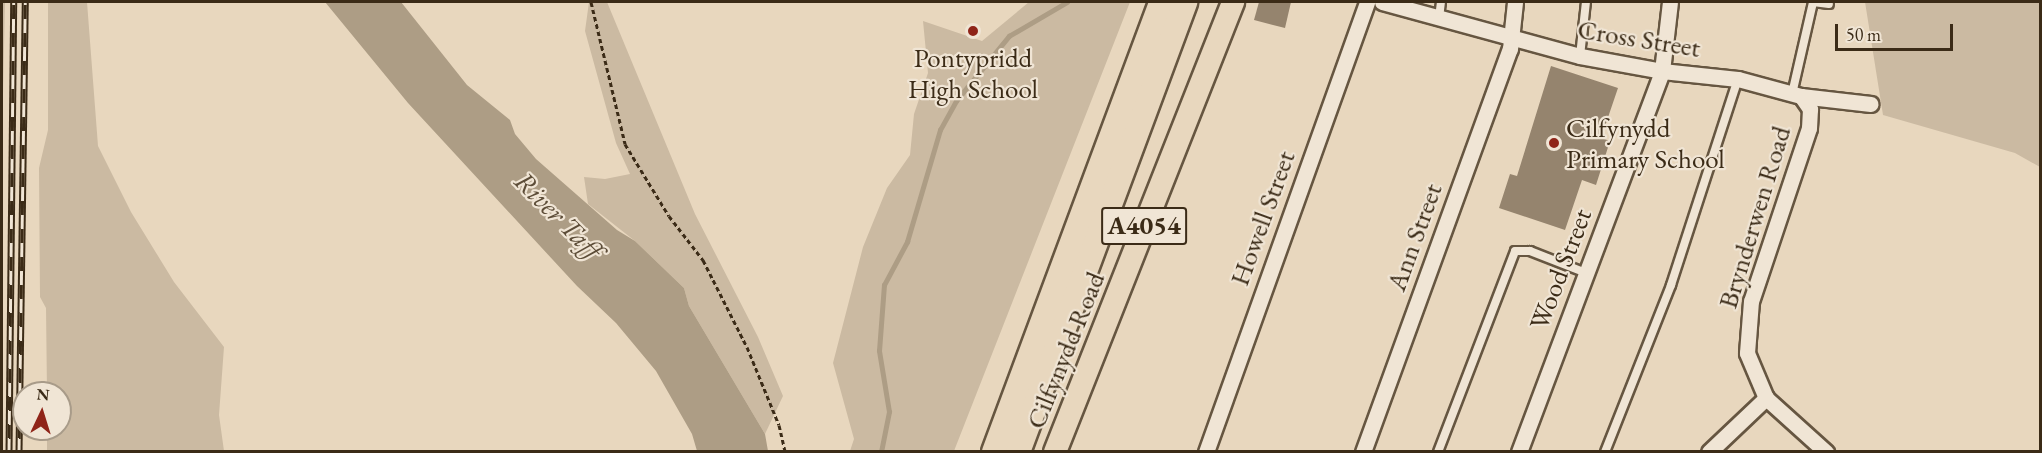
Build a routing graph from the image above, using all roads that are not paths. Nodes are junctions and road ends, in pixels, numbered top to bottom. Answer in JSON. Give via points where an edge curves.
{"nodes":[{"id":1,"x":1161,"y":2,"type":"edge"},
{"id":2,"x":1185,"y":2,"type":"edge"},
{"id":3,"x":1233,"y":2,"type":"edge"},
{"id":4,"x":1366,"y":2,"type":"edge"},
{"id":5,"x":1382,"y":2,"type":"edge"},
{"id":6,"x":1441,"y":2,"type":"edge"},
{"id":7,"x":1515,"y":2,"type":"edge"},
{"id":8,"x":1586,"y":2,"type":"edge"},
{"id":9,"x":1670,"y":2,"type":"edge"},
{"id":10,"x":1829,"y":4,"type":"dead end"},
{"id":11,"x":1439,"y":18,"type":"junction"},
{"id":12,"x":1511,"y":39,"type":"junction"},
{"id":13,"x":1580,"y":56,"type":"junction"},
{"id":14,"x":1662,"y":71,"type":"junction"},
{"id":15,"x":1738,"y":79,"type":"junction"},
{"id":16,"x":1792,"y":93,"type":"junction"},
{"id":17,"x":1871,"y":104,"type":"dead end"},
{"id":18,"x":1586,"y":273,"type":"junction"},
{"id":19,"x":1766,"y":398,"type":"junction"},
{"id":20,"x":994,"y":452,"type":"edge"},
{"id":21,"x":1018,"y":452,"type":"edge"},
{"id":22,"x":1055,"y":452,"type":"edge"},
{"id":23,"x":1206,"y":452,"type":"edge"},
{"id":24,"x":1363,"y":452,"type":"edge"},
{"id":25,"x":1438,"y":452,"type":"edge"},
{"id":26,"x":1519,"y":452,"type":"edge"},
{"id":27,"x":1605,"y":452,"type":"edge"},
{"id":28,"x":1709,"y":452,"type":"edge"},
{"id":29,"x":1826,"y":452,"type":"edge"}],
"edges":[{"from":1,"to":20,"type":"highway"},
{"from":2,"to":21,"type":"highway"},
{"from":3,"to":22,"type":"main road","name":"Cilfynydd Road","number":"A4054"},
{"from":4,"to":23,"type":"street","name":"Howell Street"},
{"from":5,"to":11,"type":"street","name":"Cross Street"},
{"from":6,"to":11,"type":"lane"},
{"from":7,"to":12,"type":"street","name":"Ann Street"},
{"from":8,"to":13,"type":"lane"},
{"from":9,"to":14,"type":"street","name":"Wood Street"},
{"from":10,"to":16,"type":"lane","via":[[1813,2]]},
{"from":11,"to":12,"type":"street","name":"Cross Street"},
{"from":12,"to":13,"type":"street","name":"Cross Street"},
{"from":12,"to":24,"type":"street","name":"Ann Street"},
{"from":13,"to":14,"type":"street","name":"Cross Street"},
{"from":14,"to":15,"type":"street","name":"Cross Street"},
{"from":14,"to":18,"type":"street","name":"Wood Street"},
{"from":15,"to":16,"type":"street","name":"Cross Street"},
{"from":15,"to":27,"type":"lane","via":[[1671,285]]},
{"from":16,"to":17,"type":"street","name":"Cross Street"},
{"from":16,"to":19,"type":"street","name":"Brynderwen Road","via":[[1810,109],[1809,128],[1750,301],[1747,327],[1747,353]]},
{"from":18,"to":25,"type":"lane","via":[[1530,251],[1515,251]]},
{"from":18,"to":26,"type":"street","name":"Wood Street"},
{"from":19,"to":28,"type":"street"},
{"from":19,"to":29,"type":"street","name":"Brynderwen Road"}]}
